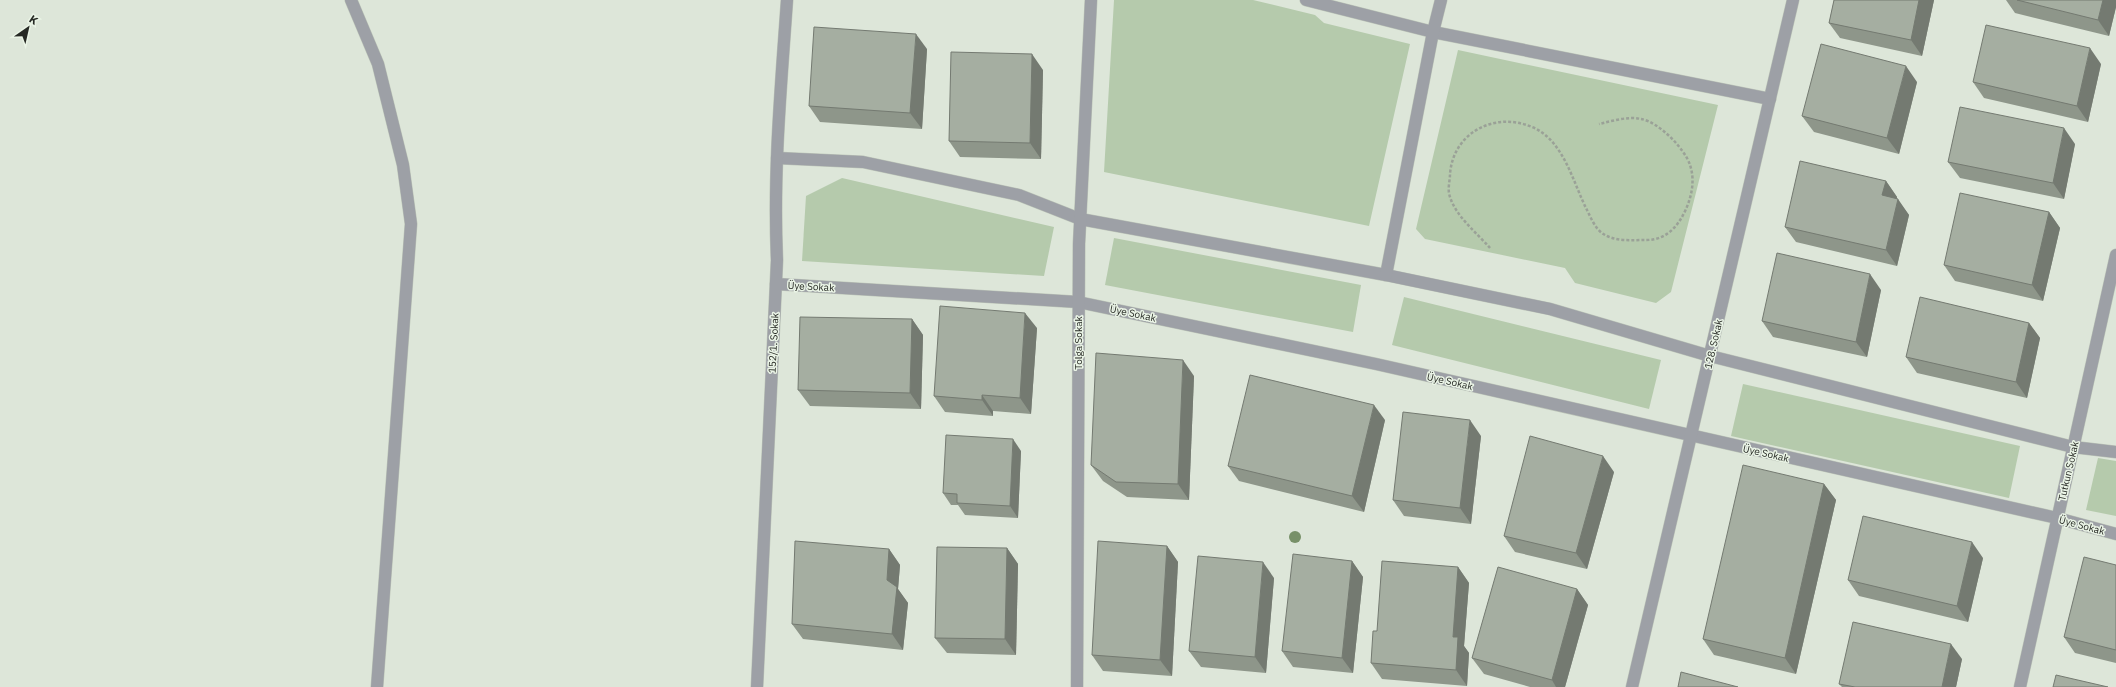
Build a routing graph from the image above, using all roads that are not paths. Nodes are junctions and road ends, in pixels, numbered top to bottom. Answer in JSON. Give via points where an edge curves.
{"nodes":[{"id":1,"x":351,"y":0,"type":"edge"},
{"id":2,"x":787,"y":0,"type":"edge"},
{"id":3,"x":1091,"y":0,"type":"edge"},
{"id":4,"x":1306,"y":0,"type":"edge"},
{"id":5,"x":1441,"y":0,"type":"edge"},
{"id":6,"x":1793,"y":0,"type":"edge"},
{"id":7,"x":1433,"y":32,"type":"junction"},
{"id":8,"x":1770,"y":99,"type":"junction"},
{"id":9,"x":777,"y":158,"type":"junction"},
{"id":10,"x":1080,"y":219,"type":"junction"},
{"id":11,"x":2116,"y":255,"type":"edge"},
{"id":12,"x":1386,"y":275,"type":"junction"},
{"id":13,"x":776,"y":284,"type":"junction"},
{"id":14,"x":1078,"y":302,"type":"junction"},
{"id":15,"x":1710,"y":356,"type":"junction"},
{"id":16,"x":1691,"y":437,"type":"junction"},
{"id":17,"x":2073,"y":446,"type":"junction"},
{"id":18,"x":2116,"y":452,"type":"edge"},
{"id":19,"x":2057,"y":518,"type":"junction"},
{"id":20,"x":2116,"y":534,"type":"edge"},
{"id":21,"x":376,"y":687,"type":"edge"},
{"id":22,"x":757,"y":687,"type":"edge"},
{"id":23,"x":1077,"y":687,"type":"edge"},
{"id":24,"x":1632,"y":687,"type":"edge"},
{"id":25,"x":2020,"y":687,"type":"edge"}],
"edges":[{"from":1,"to":21,"type":"street","via":[[378,64],[403,164],[411,224]]},
{"from":2,"to":9,"type":"street","name":"152/1. Sokak"},
{"from":3,"to":10,"type":"street","name":"Tolga Sokak"},
{"from":4,"to":7,"type":"street"},
{"from":5,"to":7,"type":"street"},
{"from":6,"to":8,"type":"street","name":"128. Sokak"},
{"from":7,"to":8,"type":"street"},
{"from":7,"to":12,"type":"street"},
{"from":8,"to":15,"type":"street","name":"128. Sokak"},
{"from":9,"to":10,"type":"street","via":[[863,162],[1019,195]]},
{"from":9,"to":13,"type":"street","name":"152/1. Sokak"},
{"from":10,"to":12,"type":"street"},
{"from":10,"to":14,"type":"street","name":"Tolga Sokak"},
{"from":11,"to":17,"type":"street","name":"Tutkun Sokak"},
{"from":12,"to":15,"type":"street","via":[[1550,309]]},
{"from":13,"to":14,"type":"street","name":"Üye Sokak"},
{"from":13,"to":22,"type":"street","name":"152/1. Sokak"},
{"from":14,"to":16,"type":"street","name":"Üye Sokak","via":[[1376,364]]},
{"from":14,"to":23,"type":"street","name":"Tolga Sokak"},
{"from":15,"to":16,"type":"street","name":"128. Sokak"},
{"from":15,"to":17,"type":"street"},
{"from":16,"to":19,"type":"street","name":"Üye Sokak"},
{"from":16,"to":24,"type":"street","name":"128. Sokak"},
{"from":17,"to":18,"type":"street"},
{"from":17,"to":19,"type":"street","name":"Tutkun Sokak"},
{"from":19,"to":20,"type":"street","name":"Üye Sokak"},
{"from":19,"to":25,"type":"street","name":"Tutkun Sokak"}]}
